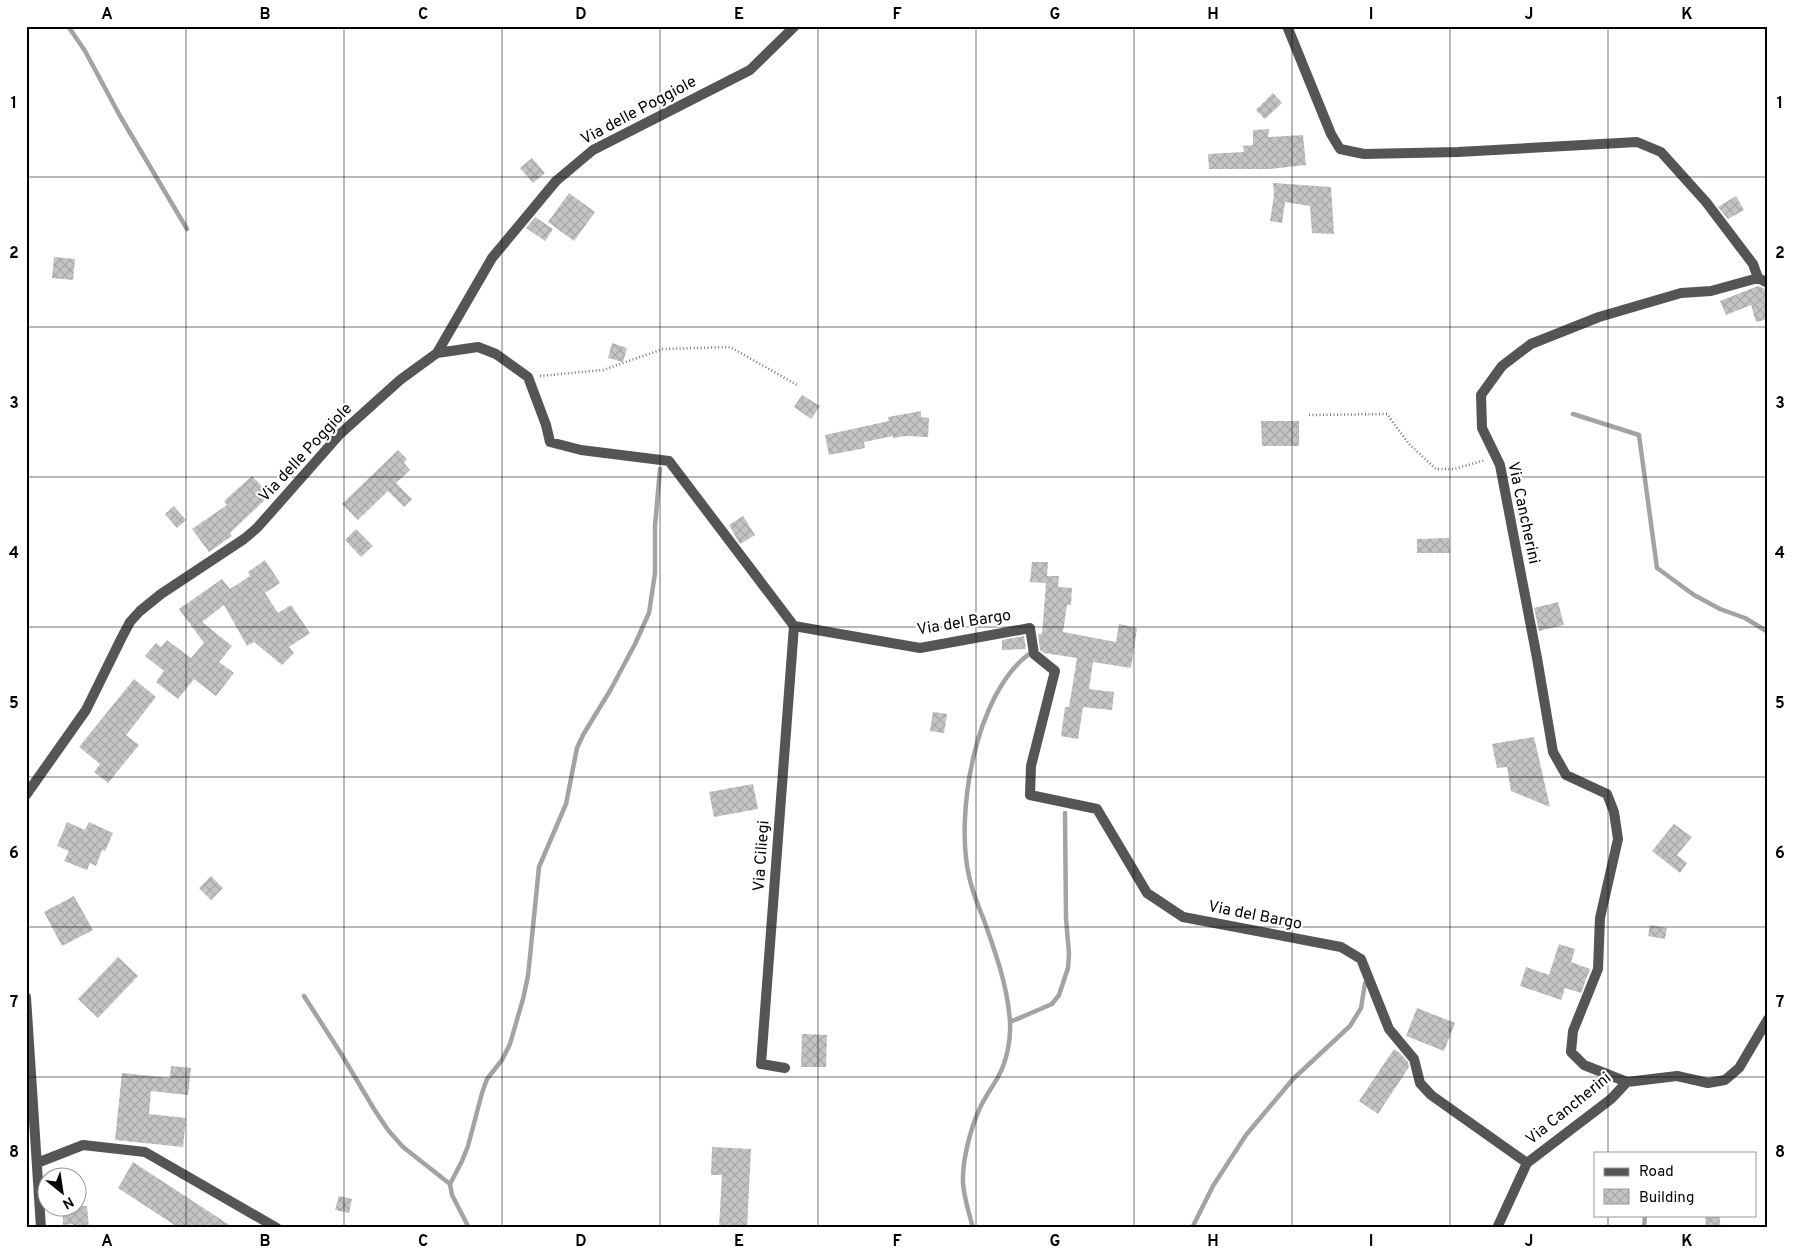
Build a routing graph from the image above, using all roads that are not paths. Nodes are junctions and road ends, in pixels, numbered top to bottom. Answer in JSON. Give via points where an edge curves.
{"nodes":[{"id":1,"x":795,"y":26,"type":"edge"},
{"id":2,"x":1287,"y":26,"type":"edge"},
{"id":3,"x":1758,"y":278,"type":"junction"},
{"id":4,"x":1768,"y":283,"type":"edge"},
{"id":5,"x":437,"y":353,"type":"junction"},
{"id":6,"x":794,"y":626,"type":"junction"},
{"id":7,"x":26,"y":795,"type":"edge"},
{"id":8,"x":26,"y":997,"type":"edge"},
{"id":9,"x":1768,"y":1019,"type":"edge"},
{"id":10,"x":785,"y":1068,"type":"dead end"},
{"id":11,"x":1627,"y":1082,"type":"junction"},
{"id":12,"x":37,"y":1163,"type":"junction"},
{"id":13,"x":1527,"y":1163,"type":"junction"},
{"id":14,"x":41,"y":1228,"type":"edge"},
{"id":15,"x":277,"y":1228,"type":"edge"},
{"id":16,"x":1497,"y":1228,"type":"edge"}],
"edges":[{"from":1,"to":5,"type":"street","name":"Via delle Poggiole","via":[[750,70],[593,150],[556,181],[492,258]]},
{"from":2,"to":3,"type":"street","via":[[1340,149],[1364,154],[1458,152],[1637,142],[1661,152],[1706,202],[1753,264]]},
{"from":3,"to":4,"type":"street"},
{"from":3,"to":11,"type":"street","name":"Via Cancherini","via":[[1711,291],[1681,294],[1599,317],[1531,344],[1502,366],[1481,395],[1482,428],[1500,465],[1553,752],[1566,774],[1608,794],[1618,839],[1600,918],[1598,969],[1573,1032],[1571,1052],[1584,1065]]},
{"from":5,"to":6,"type":"street","via":[[478,347],[496,354],[528,377],[550,442],[581,450],[669,461]]},
{"from":5,"to":7,"type":"street","name":"Via delle Poggiole","via":[[400,380],[340,434],[258,528],[140,610],[130,622],[86,710]]},
{"from":6,"to":10,"type":"street","name":"Via Ciliegi","via":[[761,1064]]},
{"from":6,"to":13,"type":"street","name":"Via del Bargo","via":[[920,648],[1030,628],[1034,654],[1055,672],[1031,766],[1030,795],[1097,810],[1148,893],[1183,917],[1341,947],[1361,959],[1389,1029],[1414,1059],[1420,1083],[1431,1095]]},
{"from":8,"to":12,"type":"street"},
{"from":9,"to":11,"type":"street","via":[[1739,1068],[1725,1080],[1708,1083],[1677,1076]]},
{"from":11,"to":13,"type":"street","name":"Via Cancherini","via":[[1611,1099]]},
{"from":12,"to":14,"type":"street"},
{"from":12,"to":15,"type":"street","via":[[83,1145],[145,1152]]},
{"from":13,"to":16,"type":"street","name":"Via Cancherini"}]}
